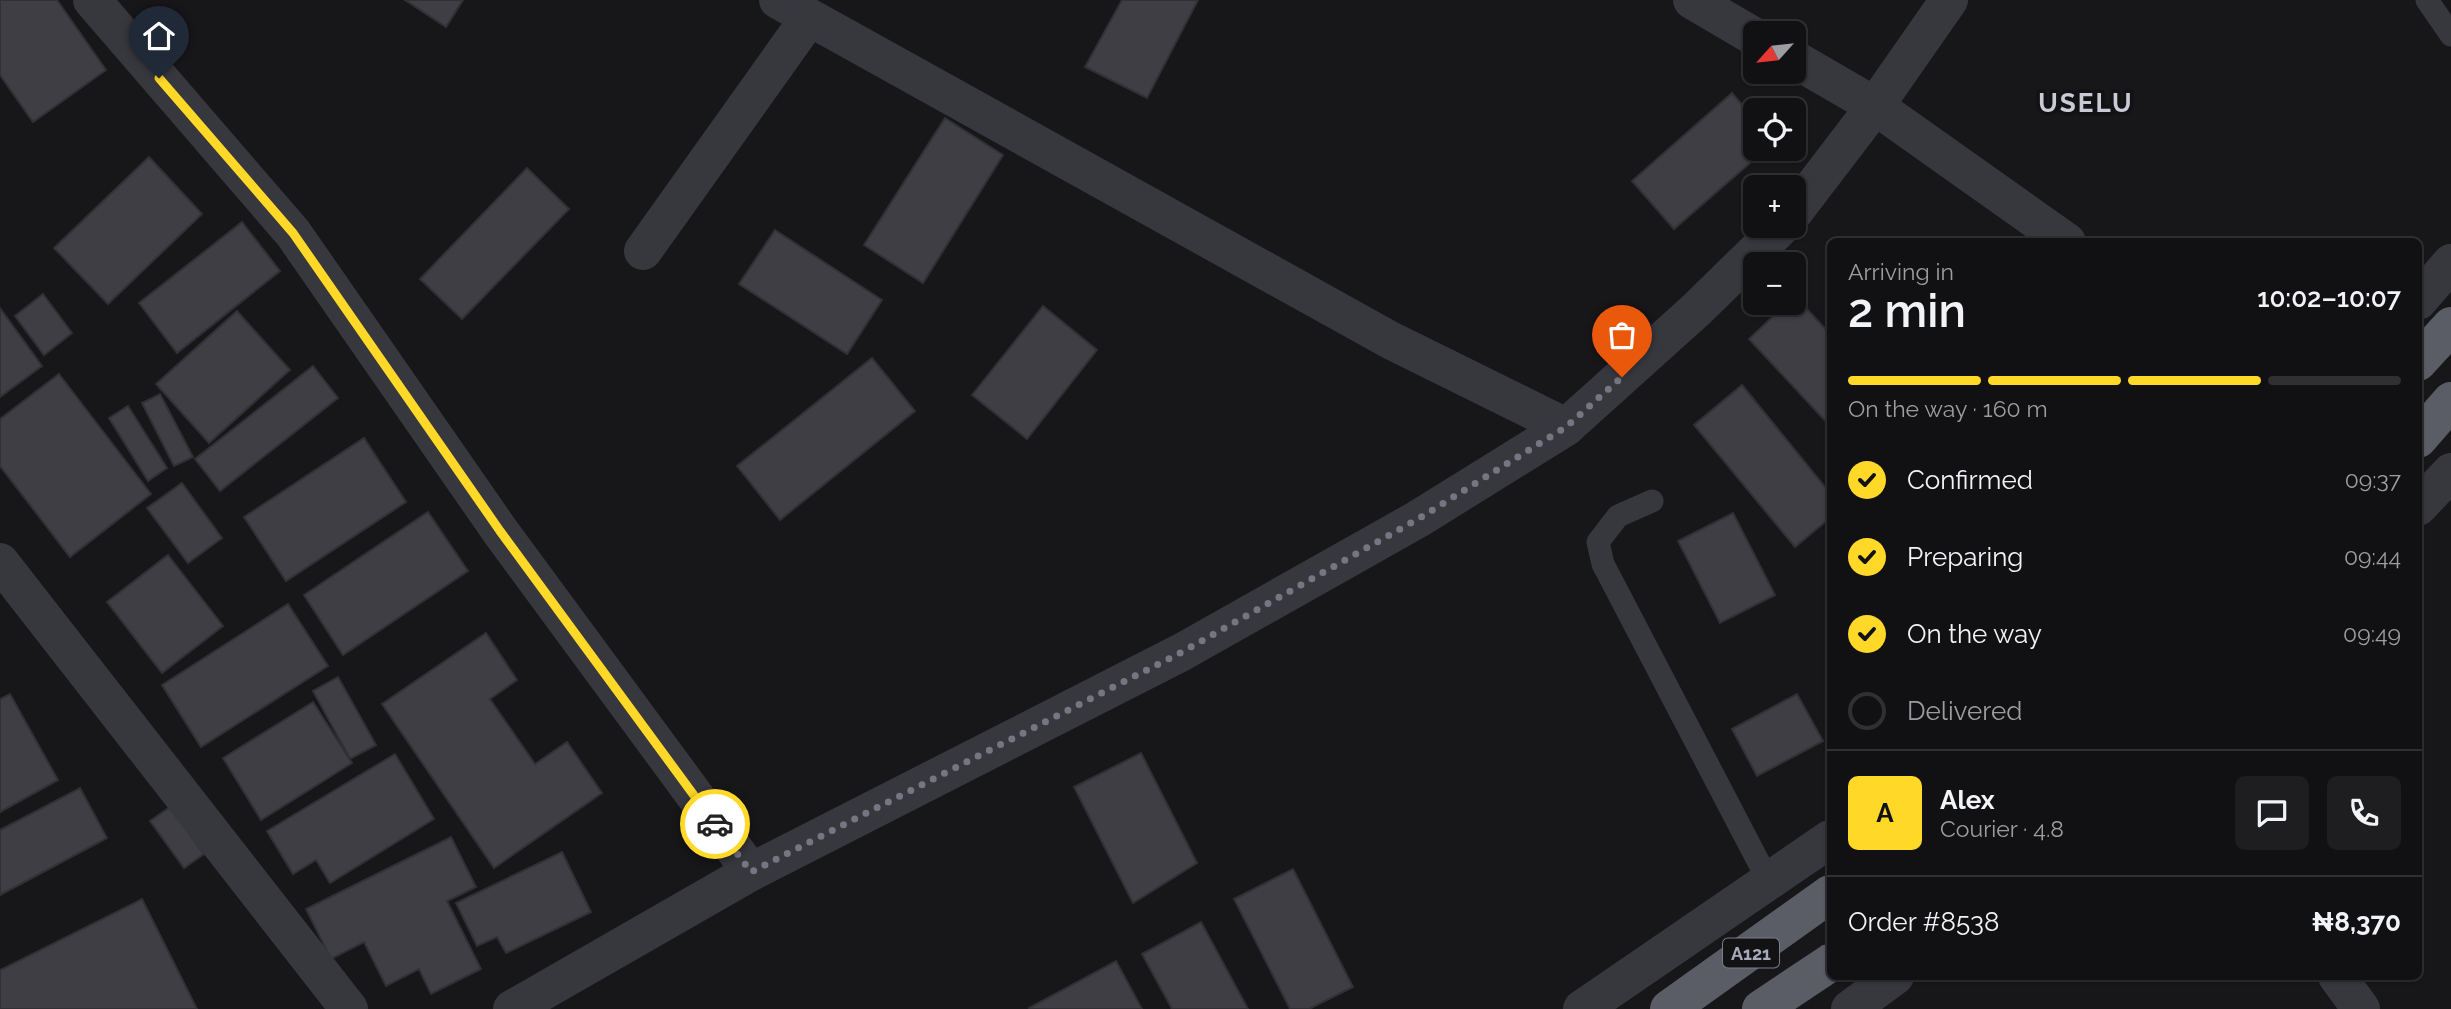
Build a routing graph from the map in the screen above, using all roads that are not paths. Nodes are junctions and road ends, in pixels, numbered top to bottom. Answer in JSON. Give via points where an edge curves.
{"nodes":[{"id":1,"x":92,"y":0,"type":"edge"},
{"id":2,"x":1692,"y":0,"type":"edge"},
{"id":3,"x":1949,"y":0,"type":"edge"},
{"id":4,"x":2427,"y":0,"type":"edge"},
{"id":5,"x":794,"y":9,"type":"edge"},
{"id":6,"x":1743,"y":30,"type":"edge"},
{"id":7,"x":2451,"y":35,"type":"edge"},
{"id":8,"x":1806,"y":66,"type":"edge"},
{"id":9,"x":1875,"y":106,"type":"junction"},
{"id":10,"x":1806,"y":196,"type":"edge"},
{"id":11,"x":1770,"y":238,"type":"edge"},
{"id":12,"x":2061,"y":238,"type":"edge"},
{"id":13,"x":643,"y":251,"type":"dead end"},
{"id":14,"x":2451,"y":263,"type":"edge"},
{"id":15,"x":2422,"y":296,"type":"edge"},
{"id":16,"x":2451,"y":326,"type":"edge"},
{"id":17,"x":2422,"y":358,"type":"edge"},
{"id":18,"x":2451,"y":401,"type":"edge"},
{"id":19,"x":1566,"y":427,"type":"junction"},
{"id":20,"x":2422,"y":434,"type":"edge"},
{"id":21,"x":2451,"y":472,"type":"edge"},
{"id":22,"x":1653,"y":501,"type":"dead end"},
{"id":23,"x":2422,"y":503,"type":"edge"},
{"id":24,"x":0,"y":562,"type":"edge"},
{"id":25,"x":1827,"y":841,"type":"edge"},
{"id":26,"x":751,"y":872,"type":"junction"},
{"id":27,"x":1769,"y":882,"type":"junction"},
{"id":28,"x":1827,"y":896,"type":"edge"},
{"id":29,"x":1827,"y":965,"type":"edge"},
{"id":30,"x":1890,"y":980,"type":"edge"},
{"id":31,"x":2340,"y":980,"type":"edge"},
{"id":32,"x":349,"y":1009,"type":"edge"},
{"id":33,"x":512,"y":1009,"type":"edge"},
{"id":34,"x":1582,"y":1009,"type":"edge"},
{"id":35,"x":1669,"y":1009,"type":"edge"},
{"id":36,"x":1761,"y":1009,"type":"edge"},
{"id":37,"x":1850,"y":1009,"type":"edge"},
{"id":38,"x":2361,"y":1009,"type":"edge"}],
"edges":[{"from":1,"to":26,"type":"street","via":[[293,233],[500,531]]},
{"from":2,"to":6,"type":"street"},
{"from":3,"to":9,"type":"street"},
{"from":4,"to":7,"type":"lane"},
{"from":5,"to":13,"type":"street"},
{"from":5,"to":19,"type":"street","via":[[1390,340]]},
{"from":8,"to":9,"type":"street"},
{"from":9,"to":10,"type":"street"},
{"from":9,"to":12,"type":"street"},
{"from":11,"to":19,"type":"street"},
{"from":14,"to":15,"type":"street"},
{"from":16,"to":17,"type":"highway"},
{"from":18,"to":20,"type":"highway"},
{"from":19,"to":26,"type":"street","via":[[1418,519],[1182,652]]},
{"from":21,"to":23,"type":"street"},
{"from":22,"to":27,"type":"lane","via":[[1618,516],[1598,542],[1602,564]]},
{"from":24,"to":32,"type":"street"},
{"from":25,"to":27,"type":"street"},
{"from":26,"to":33,"type":"street"},
{"from":27,"to":34,"type":"street"},
{"from":28,"to":35,"type":"highway","number":"A121"},
{"from":29,"to":36,"type":"highway","number":"A121"},
{"from":30,"to":37,"type":"street"},
{"from":31,"to":38,"type":"street"}]}
